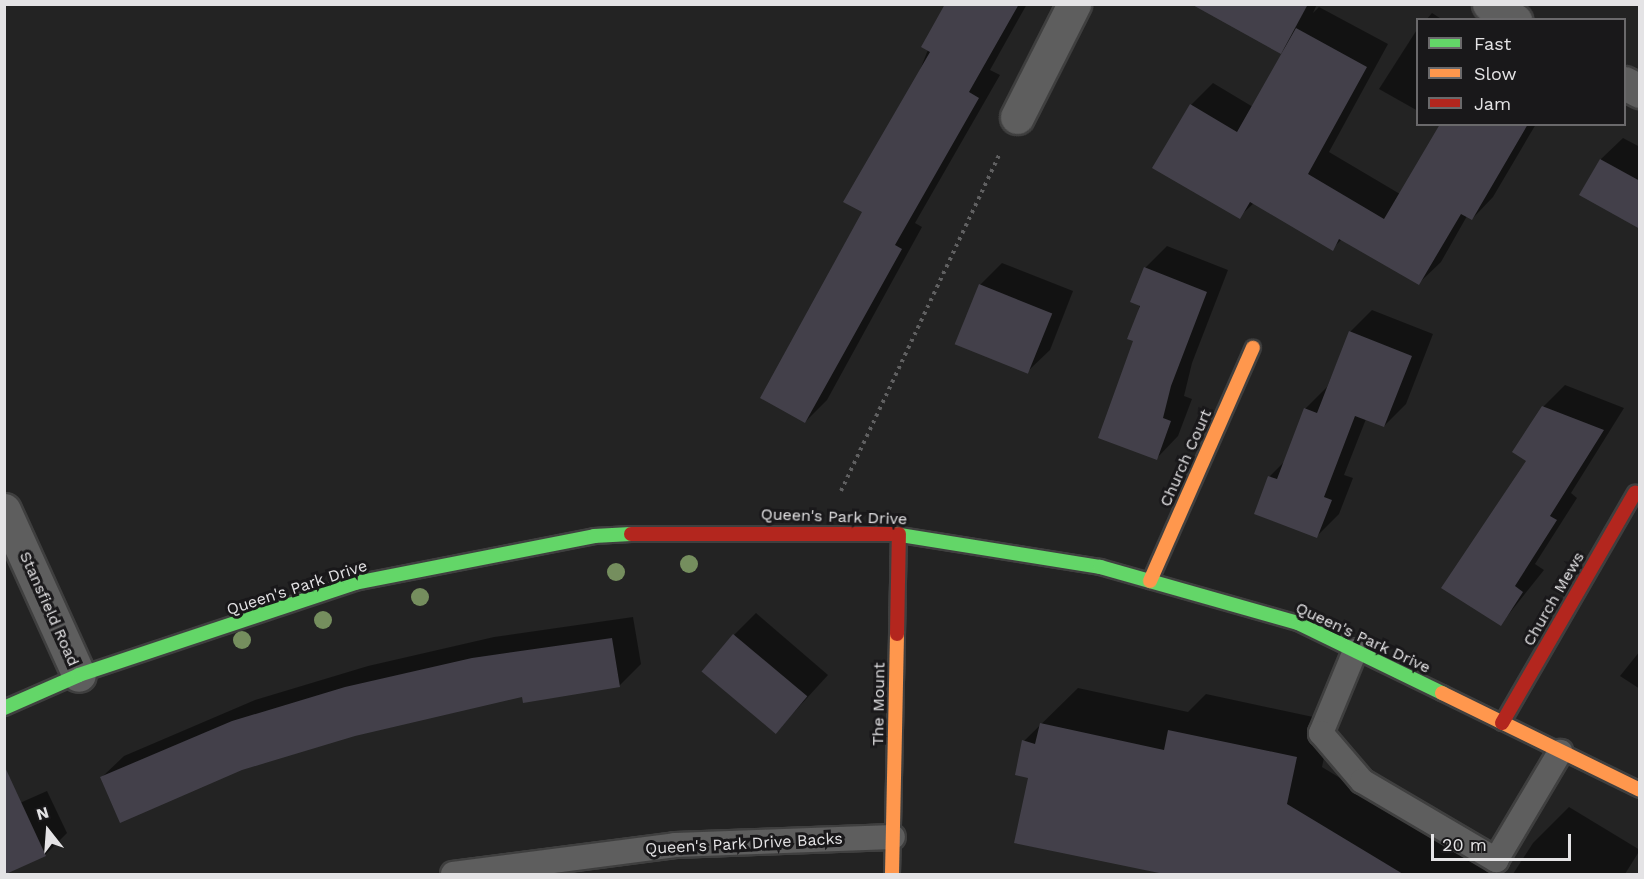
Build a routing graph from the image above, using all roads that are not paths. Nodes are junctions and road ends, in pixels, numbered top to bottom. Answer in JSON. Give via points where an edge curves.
{"nodes":[{"id":1,"x":1074,"y":4,"type":"edge"},
{"id":2,"x":1489,"y":4,"type":"edge"},
{"id":3,"x":1512,"y":18,"type":"edge"},
{"id":4,"x":1626,"y":84,"type":"edge"},
{"id":5,"x":1640,"y":91,"type":"edge"},
{"id":6,"x":1017,"y":117,"type":"road end"},
{"id":7,"x":1253,"y":348,"type":"dead end"},
{"id":8,"x":1635,"y":493,"type":"dead end"},
{"id":9,"x":4,"y":510,"type":"edge"},
{"id":10,"x":899,"y":534,"type":"junction"},
{"id":11,"x":1150,"y":581,"type":"junction"},
{"id":12,"x":1355,"y":651,"type":"junction"},
{"id":13,"x":79,"y":675,"type":"junction"},
{"id":14,"x":4,"y":708,"type":"edge"},
{"id":15,"x":1502,"y":723,"type":"junction"},
{"id":16,"x":1560,"y":752,"type":"junction"},
{"id":17,"x":1640,"y":790,"type":"edge"},
{"id":18,"x":893,"y":837,"type":"junction"},
{"id":19,"x":453,"y":874,"type":"edge"},
{"id":20,"x":892,"y":874,"type":"edge"}],
"edges":[{"from":1,"to":6,"type":"street"},
{"from":2,"to":3,"type":"street"},
{"from":4,"to":5,"type":"street"},
{"from":7,"to":11,"type":"street","name":"Church Court"},
{"from":8,"to":15,"type":"street","name":"Church Mews"},
{"from":9,"to":13,"type":"street","name":"Stansfield Road"},
{"from":10,"to":11,"type":"street","name":"Queen's Park Drive","via":[[1100,567]]},
{"from":10,"to":13,"type":"street","name":"Queen's Park Drive","via":[[702,530],[594,536],[355,583]]},
{"from":10,"to":18,"type":"street","name":"The Mount"},
{"from":11,"to":12,"type":"street","name":"Queen's Park Drive","via":[[1298,623]]},
{"from":12,"to":15,"type":"street","name":"Queen's Park Drive"},
{"from":12,"to":16,"type":"lane","via":[[1321,733],[1362,781],[1496,860]]},
{"from":13,"to":14,"type":"street","name":"Queen's Park Drive"},
{"from":15,"to":16,"type":"street","name":"Queen's Park Drive"},
{"from":16,"to":17,"type":"street","name":"Queen's Park Drive"},
{"from":18,"to":19,"type":"lane","name":"Queen's Park Drive Backs","via":[[675,845]]},
{"from":18,"to":20,"type":"street","name":"The Mount"}]}
